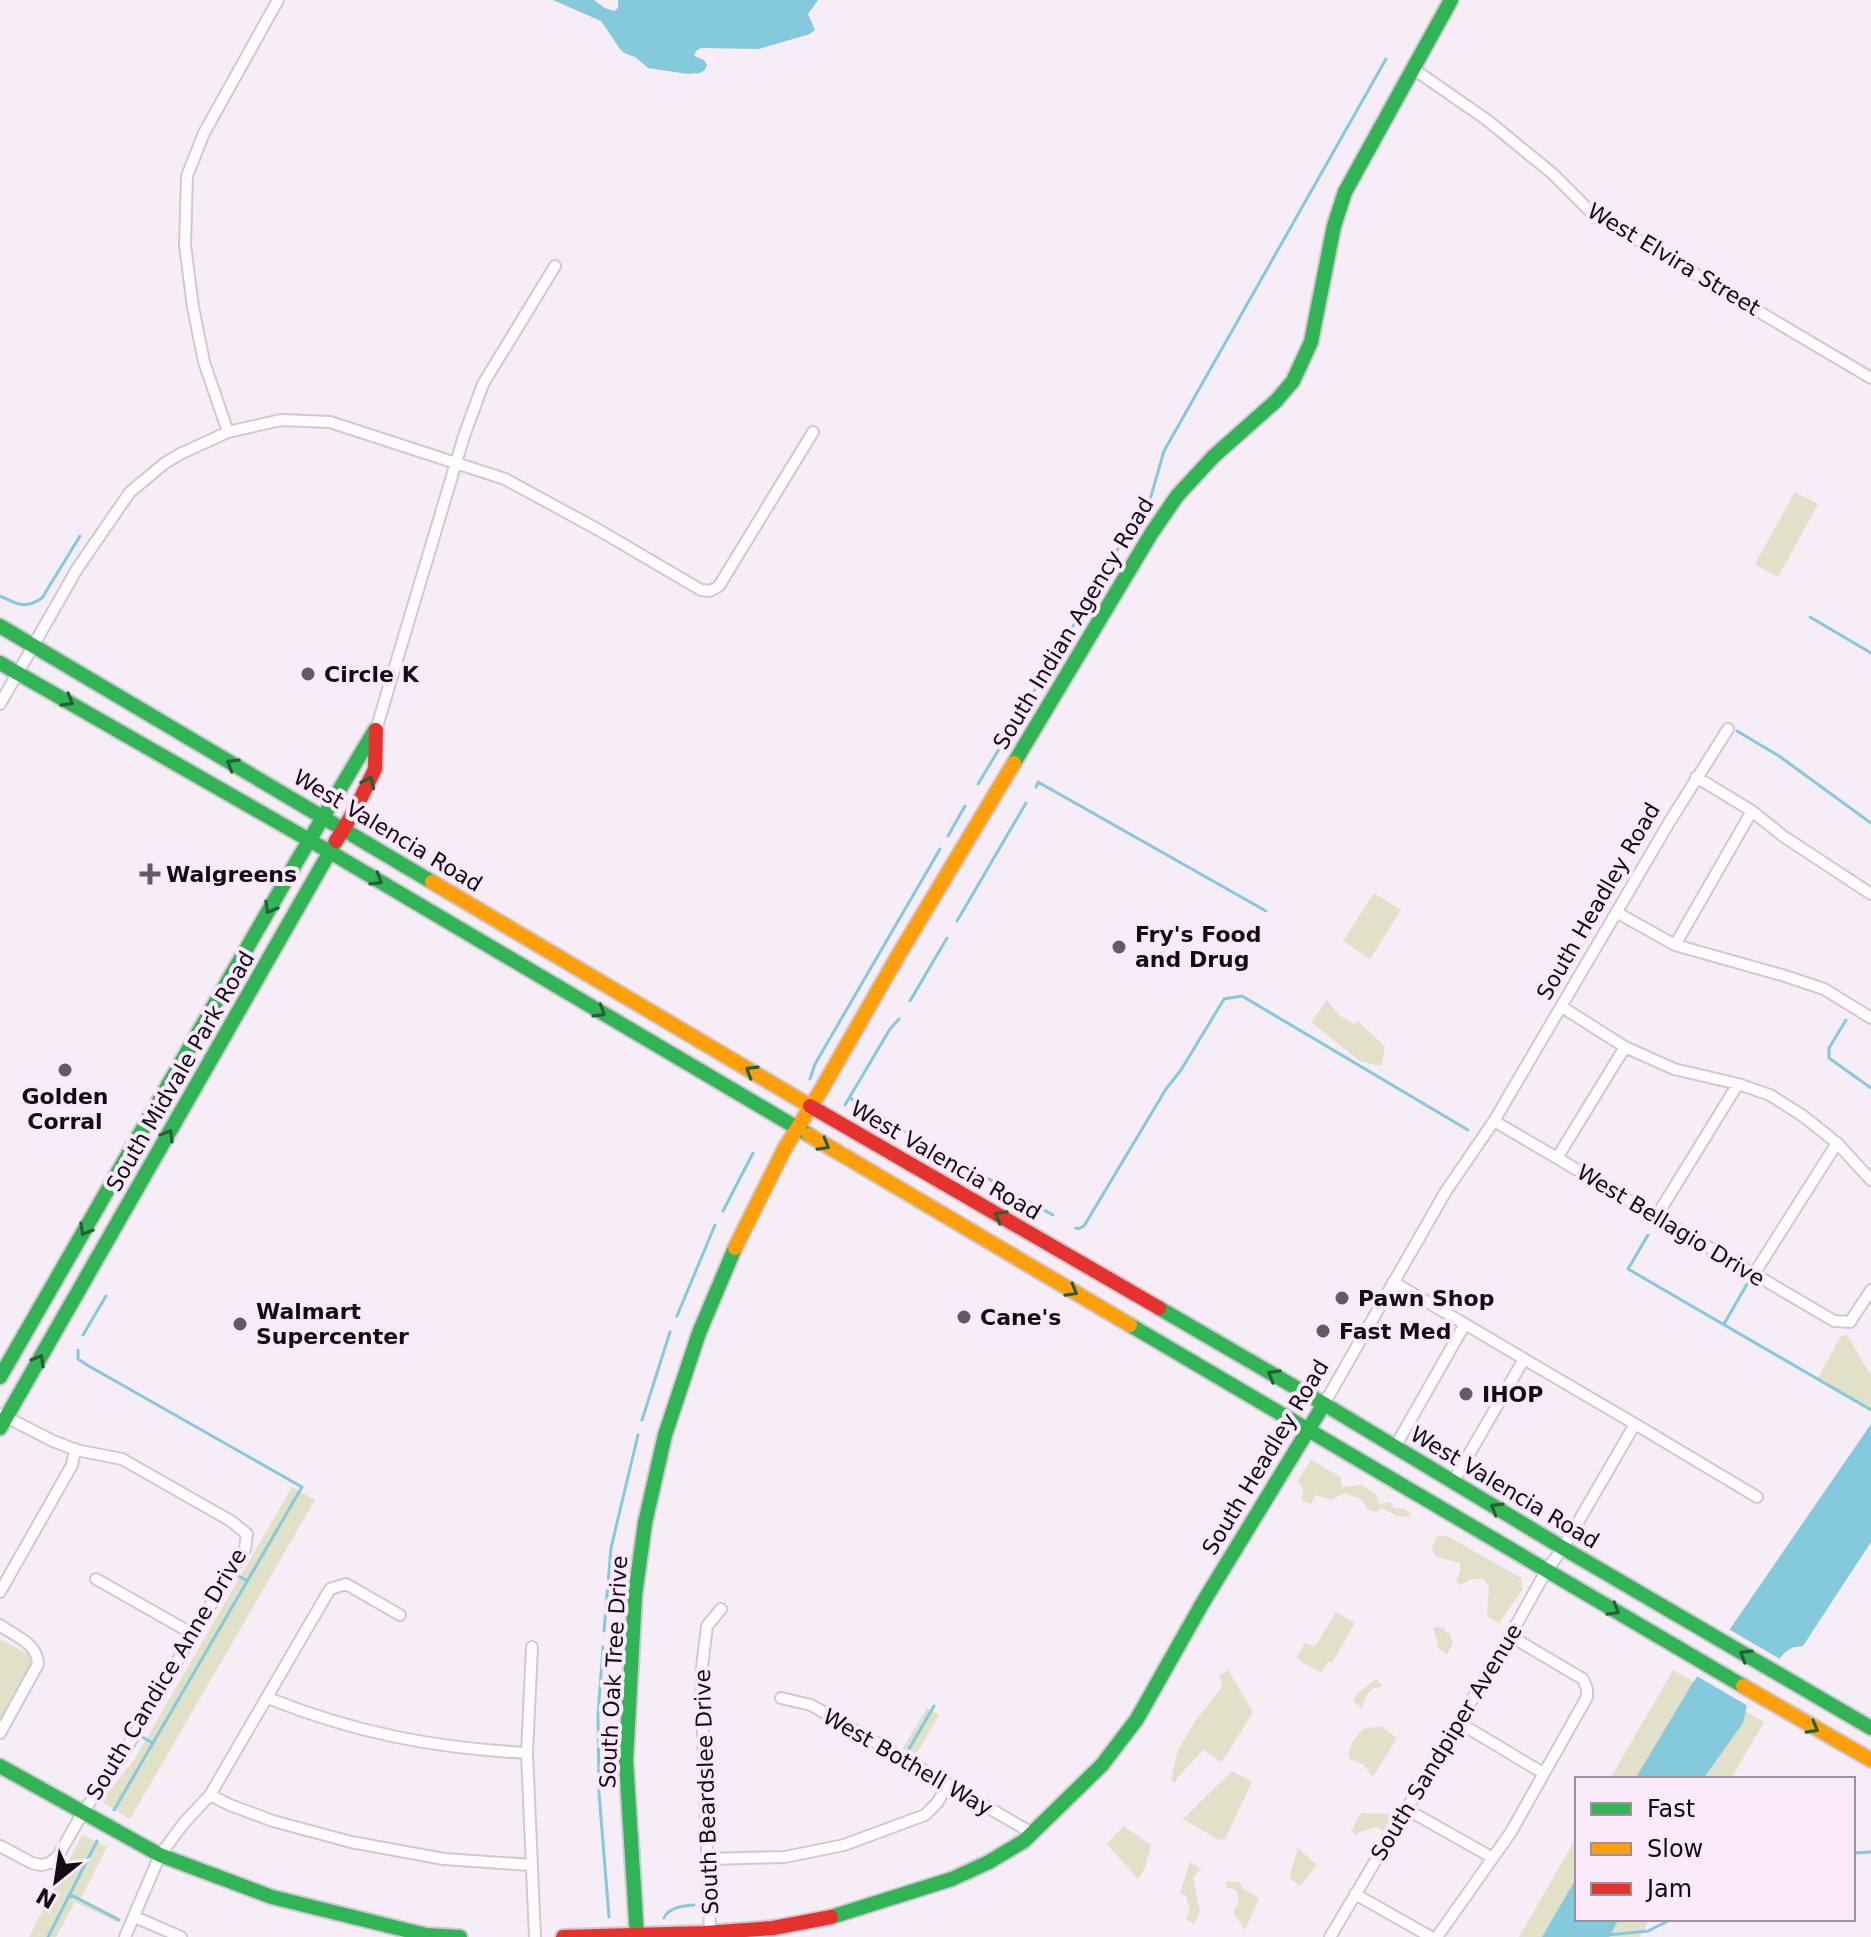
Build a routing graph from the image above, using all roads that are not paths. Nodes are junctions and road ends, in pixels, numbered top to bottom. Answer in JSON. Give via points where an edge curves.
{"nodes":[{"id":1,"x":278,"y":0,"type":"edge"},
{"id":2,"x":1451,"y":0,"type":"edge"},
{"id":3,"x":1412,"y":68,"type":"junction"},
{"id":4,"x":555,"y":266,"type":"dead end"},
{"id":5,"x":1871,"y":378,"type":"edge"},
{"id":6,"x":228,"y":432,"type":"junction"},
{"id":7,"x":813,"y":432,"type":"dead end"},
{"id":8,"x":456,"y":464,"type":"junction"},
{"id":9,"x":0,"y":626,"type":"edge"},
{"id":10,"x":34,"y":646,"type":"junction"},
{"id":11,"x":0,"y":663,"type":"edge"},
{"id":12,"x":19,"y":673,"type":"junction"},
{"id":13,"x":0,"y":704,"type":"edge"},
{"id":14,"x":1728,"y":729,"type":"dead end"},
{"id":15,"x":376,"y":730,"type":"junction"},
{"id":16,"x":1696,"y":777,"type":"junction"},
{"id":17,"x":1752,"y":811,"type":"junction"},
{"id":18,"x":323,"y":817,"type":"junction"},
{"id":19,"x":344,"y":829,"type":"junction"},
{"id":20,"x":309,"y":840,"type":"junction"},
{"id":21,"x":330,"y":852,"type":"junction"},
{"id":22,"x":1871,"y":894,"type":"edge"},
{"id":23,"x":1616,"y":912,"type":"junction"},
{"id":24,"x":1675,"y":945,"type":"junction"},
{"id":25,"x":585,"y":973,"type":"junction"},
{"id":26,"x":571,"y":995,"type":"junction"},
{"id":27,"x":1562,"y":1007,"type":"junction"},
{"id":28,"x":1871,"y":1018,"type":"edge"},
{"id":29,"x":1625,"y":1047,"type":"junction"},
{"id":30,"x":1738,"y":1084,"type":"junction"},
{"id":31,"x":811,"y":1107,"type":"junction"},
{"id":32,"x":1494,"y":1121,"type":"junction"},
{"id":33,"x":797,"y":1129,"type":"junction"},
{"id":34,"x":1837,"y":1143,"type":"junction"},
{"id":35,"x":1557,"y":1158,"type":"junction"},
{"id":36,"x":1871,"y":1180,"type":"edge"},
{"id":37,"x":1656,"y":1217,"type":"junction"},
{"id":38,"x":1043,"y":1242,"type":"junction"},
{"id":39,"x":1028,"y":1265,"type":"junction"},
{"id":40,"x":1754,"y":1274,"type":"junction"},
{"id":41,"x":1393,"y":1282,"type":"junction"},
{"id":42,"x":1871,"y":1290,"type":"edge"},
{"id":43,"x":1465,"y":1324,"type":"junction"},
{"id":44,"x":1524,"y":1359,"type":"junction"},
{"id":45,"x":0,"y":1377,"type":"edge"},
{"id":46,"x":1324,"y":1404,"type":"junction"},
{"id":47,"x":2,"y":1419,"type":"edge"},
{"id":48,"x":1635,"y":1424,"type":"junction"},
{"id":49,"x":1308,"y":1430,"type":"junction"},
{"id":50,"x":1395,"y":1447,"type":"junction"},
{"id":51,"x":75,"y":1449,"type":"junction"},
{"id":52,"x":1453,"y":1482,"type":"junction"},
{"id":53,"x":1757,"y":1497,"type":"dead end"},
{"id":54,"x":1563,"y":1548,"type":"junction"},
{"id":55,"x":1546,"y":1571,"type":"junction"},
{"id":56,"x":96,"y":1579,"type":"dead end"},
{"id":57,"x":0,"y":1592,"type":"edge"},
{"id":58,"x":721,"y":1609,"type":"dead end"},
{"id":59,"x":400,"y":1615,"type":"dead end"},
{"id":60,"x":0,"y":1625,"type":"edge"},
{"id":61,"x":193,"y":1634,"type":"junction"},
{"id":62,"x":1510,"y":1636,"type":"junction"},
{"id":63,"x":532,"y":1647,"type":"dead end"},
{"id":64,"x":268,"y":1698,"type":"junction"},
{"id":65,"x":781,"y":1698,"type":"dead end"},
{"id":66,"x":1458,"y":1722,"type":"junction"},
{"id":67,"x":1871,"y":1728,"type":"edge"},
{"id":68,"x":0,"y":1733,"type":"edge"},
{"id":69,"x":527,"y":1753,"type":"junction"},
{"id":70,"x":1871,"y":1760,"type":"edge"},
{"id":71,"x":0,"y":1766,"type":"edge"},
{"id":72,"x":1543,"y":1773,"type":"junction"},
{"id":73,"x":948,"y":1785,"type":"junction"},
{"id":74,"x":210,"y":1795,"type":"junction"},
{"id":75,"x":1406,"y":1809,"type":"junction"},
{"id":76,"x":83,"y":1812,"type":"junction"},
{"id":77,"x":1032,"y":1833,"type":"junction"},
{"id":78,"x":0,"y":1846,"type":"edge"},
{"id":79,"x":160,"y":1855,"type":"junction"},
{"id":80,"x":1493,"y":1858,"type":"junction"},
{"id":81,"x":707,"y":1859,"type":"junction"},
{"id":82,"x":532,"y":1865,"type":"junction"},
{"id":83,"x":1355,"y":1894,"type":"junction"},
{"id":84,"x":135,"y":1917,"type":"junction"},
{"id":85,"x":710,"y":1932,"type":"junction"},
{"id":86,"x":771,"y":1932,"type":"edge"},
{"id":87,"x":637,"y":1936,"type":"edge"},
{"id":88,"x":125,"y":1937,"type":"edge"},
{"id":89,"x":181,"y":1937,"type":"edge"},
{"id":90,"x":460,"y":1937,"type":"edge"},
{"id":91,"x":535,"y":1937,"type":"edge"},
{"id":92,"x":563,"y":1937,"type":"edge"},
{"id":93,"x":1330,"y":1937,"type":"edge"},
{"id":94,"x":1431,"y":1937,"type":"edge"},
{"id":95,"x":1437,"y":1937,"type":"edge"}],
"edges":[{"from":1,"to":6,"type":"street","via":[[204,133],[187,176],[185,245],[193,307],[204,362]]},
{"from":2,"to":3,"type":"main road","name":"South Indian Agency Road"},
{"from":3,"to":5,"type":"street","name":"West Elvira Street","via":[[1487,120],[1592,213]]},
{"from":3,"to":31,"type":"main road","name":"South Indian Agency Road","via":[[1345,192],[1311,342],[1293,381],[1214,456],[1151,534]]},
{"from":4,"to":8,"type":"street","name":"South Midvale Park Road","via":[[483,384]]},
{"from":6,"to":8,"type":"street","via":[[281,420],[330,422]]},
{"from":6,"to":10,"type":"street","via":[[165,463],[130,492],[77,569]]},
{"from":7,"to":8,"type":"street","via":[[719,586],[710,591],[505,479]]},
{"from":8,"to":15,"type":"street","name":"South Midvale Park Road"},
{"from":9,"to":10,"type":"main road","name":"West Valencia Road"},
{"from":10,"to":12,"type":"street"},
{"from":18,"to":10,"type":"main road","name":"West Valencia Road","one_way":true},
{"from":11,"to":12,"type":"main road"},
{"from":12,"to":13,"type":"street"},
{"from":12,"to":20,"type":"main road","one_way":true},
{"from":14,"to":16,"type":"street","name":"South Headley Road"},
{"from":15,"to":18,"type":"main road","name":"South Midvale Park Road"},
{"from":19,"to":15,"type":"main road","name":"South Midvale Park Road","one_way":true,"via":[[375,769]]},
{"from":16,"to":17,"type":"street"},
{"from":16,"to":23,"type":"street","name":"South Headley Road"},
{"from":17,"to":22,"type":"street"},
{"from":17,"to":24,"type":"street"},
{"from":18,"to":19,"type":"main road","name":"West Valencia Road"},
{"from":18,"to":20,"type":"main road","name":"South Midvale Park Road"},
{"from":19,"to":21,"type":"main road","name":"South Midvale Park Road"},
{"from":19,"to":25,"type":"main road","name":"West Valencia Road"},
{"from":20,"to":21,"type":"main road"},
{"from":20,"to":45,"type":"main road","name":"South Midvale Park Road","one_way":true},
{"from":21,"to":26,"type":"main road","one_way":true},
{"from":47,"to":21,"type":"main road","name":"South Midvale Park Road","one_way":true},
{"from":23,"to":24,"type":"street"},
{"from":23,"to":27,"type":"street","name":"South Headley Road"},
{"from":24,"to":28,"type":"street","via":[[1824,989]]},
{"from":25,"to":26,"type":"main road"},
{"from":31,"to":25,"type":"main road","name":"West Valencia Road","one_way":true},
{"from":26,"to":33,"type":"main road","one_way":true},
{"from":27,"to":29,"type":"street"},
{"from":27,"to":32,"type":"street","name":"South Headley Road"},
{"from":29,"to":30,"type":"street","via":[[1674,1069]]},
{"from":29,"to":35,"type":"street"},
{"from":30,"to":34,"type":"street","via":[[1770,1095]]},
{"from":30,"to":37,"type":"street"},
{"from":31,"to":33,"type":"main road","name":"South Oak Tree Drive"},
{"from":38,"to":31,"type":"main road","name":"West Valencia Road","one_way":true},
{"from":32,"to":35,"type":"street","name":"West Bellagio Drive"},
{"from":32,"to":41,"type":"street","name":"South Headley Road"},
{"from":33,"to":39,"type":"main road","one_way":true},
{"from":33,"to":87,"type":"main road","name":"South Oak Tree Drive","via":[[744,1227],[699,1333],[665,1435],[645,1523],[635,1595],[626,1760]]},
{"from":34,"to":36,"type":"street"},
{"from":34,"to":40,"type":"street"},
{"from":35,"to":37,"type":"street","name":"West Bellagio Drive"},
{"from":37,"to":40,"type":"street","name":"West Bellagio Drive"},
{"from":38,"to":39,"type":"main road"},
{"from":46,"to":38,"type":"main road","name":"West Valencia Road","one_way":true},
{"from":39,"to":49,"type":"main road","one_way":true},
{"from":40,"to":42,"type":"street","name":"West Bellagio Drive","via":[[1834,1321],[1850,1322]]},
{"from":41,"to":43,"type":"street"},
{"from":41,"to":46,"type":"street","name":"South Headley Road"},
{"from":43,"to":44,"type":"street"},
{"from":43,"to":50,"type":"street"},
{"from":44,"to":48,"type":"street"},
{"from":44,"to":52,"type":"street"},
{"from":46,"to":49,"type":"main road","name":"South Headley Road"},
{"from":46,"to":50,"type":"main road","name":"West Valencia Road"},
{"from":47,"to":51,"type":"street"},
{"from":48,"to":53,"type":"street"},
{"from":48,"to":54,"type":"street","name":"South Sandpiper Avenue"},
{"from":49,"to":55,"type":"main road"},
{"from":49,"to":77,"type":"main road","name":"South Headley Road","via":[[1137,1719],[1102,1765]]},
{"from":50,"to":52,"type":"main road","name":"West Valencia Road"},
{"from":51,"to":57,"type":"street","via":[[72,1465]]},
{"from":51,"to":61,"type":"street","name":"South Candice Anne Drive","via":[[122,1459],[247,1534],[245,1549]]},
{"from":54,"to":52,"type":"main road","name":"West Valencia Road","one_way":true},
{"from":54,"to":55,"type":"street","name":"South Sandpiper Avenue"},
{"from":67,"to":54,"type":"main road","name":"West Valencia Road","one_way":true},
{"from":55,"to":62,"type":"street","name":"South Sandpiper Avenue"},
{"from":55,"to":70,"type":"main road","one_way":true},
{"from":56,"to":61,"type":"street"},
{"from":58,"to":81,"type":"street","name":"South Beardslee Drive","via":[[707,1626],[701,1675]]},
{"from":59,"to":64,"type":"street","via":[[346,1584],[330,1589]]},
{"from":60,"to":68,"type":"street","via":[[28,1642],[38,1657]]},
{"from":61,"to":76,"type":"street","name":"South Candice Anne Drive"},
{"from":62,"to":66,"type":"street","name":"South Sandpiper Avenue"},
{"from":62,"to":72,"type":"street","via":[[1590,1688]]},
{"from":63,"to":69,"type":"street"},
{"from":64,"to":69,"type":"street","via":[[385,1736],[468,1750]]},
{"from":64,"to":74,"type":"street"},
{"from":65,"to":73,"type":"street","name":"West Bothell Way","via":[[811,1705]]},
{"from":66,"to":72,"type":"street"},
{"from":66,"to":75,"type":"street","name":"South Sandpiper Avenue"},
{"from":69,"to":82,"type":"street"},
{"from":71,"to":76,"type":"main road"},
{"from":72,"to":80,"type":"street"},
{"from":73,"to":77,"type":"street","name":"West Bothell Way"},
{"from":73,"to":81,"type":"street","via":[[925,1815],[844,1845],[785,1857]]},
{"from":74,"to":79,"type":"street"},
{"from":74,"to":82,"type":"street","via":[[273,1821],[351,1842],[444,1859]]},
{"from":75,"to":80,"type":"street"},
{"from":75,"to":83,"type":"street","name":"South Sandpiper Avenue"},
{"from":76,"to":78,"type":"street","name":"South Candice Anne Drive","via":[[50,1863],[32,1863]]},
{"from":76,"to":79,"type":"main road"},
{"from":77,"to":86,"type":"main road","name":"South Headley Road","via":[[952,1879]]},
{"from":79,"to":84,"type":"street"},
{"from":79,"to":90,"type":"main road","via":[[272,1897],[426,1935]]},
{"from":80,"to":95,"type":"street"},
{"from":81,"to":85,"type":"street","name":"South Beardslee Drive"},
{"from":82,"to":91,"type":"street"},
{"from":83,"to":93,"type":"street","name":"South Sandpiper Avenue"},
{"from":83,"to":94,"type":"street"},
{"from":84,"to":88,"type":"street"},
{"from":84,"to":89,"type":"street"},
{"from":85,"to":86,"type":"main road","name":"South Headley Road"},
{"from":85,"to":87,"type":"main road","name":"South Headley Road"},
{"from":87,"to":92,"type":"main road","name":"South Headley Road"}]}
